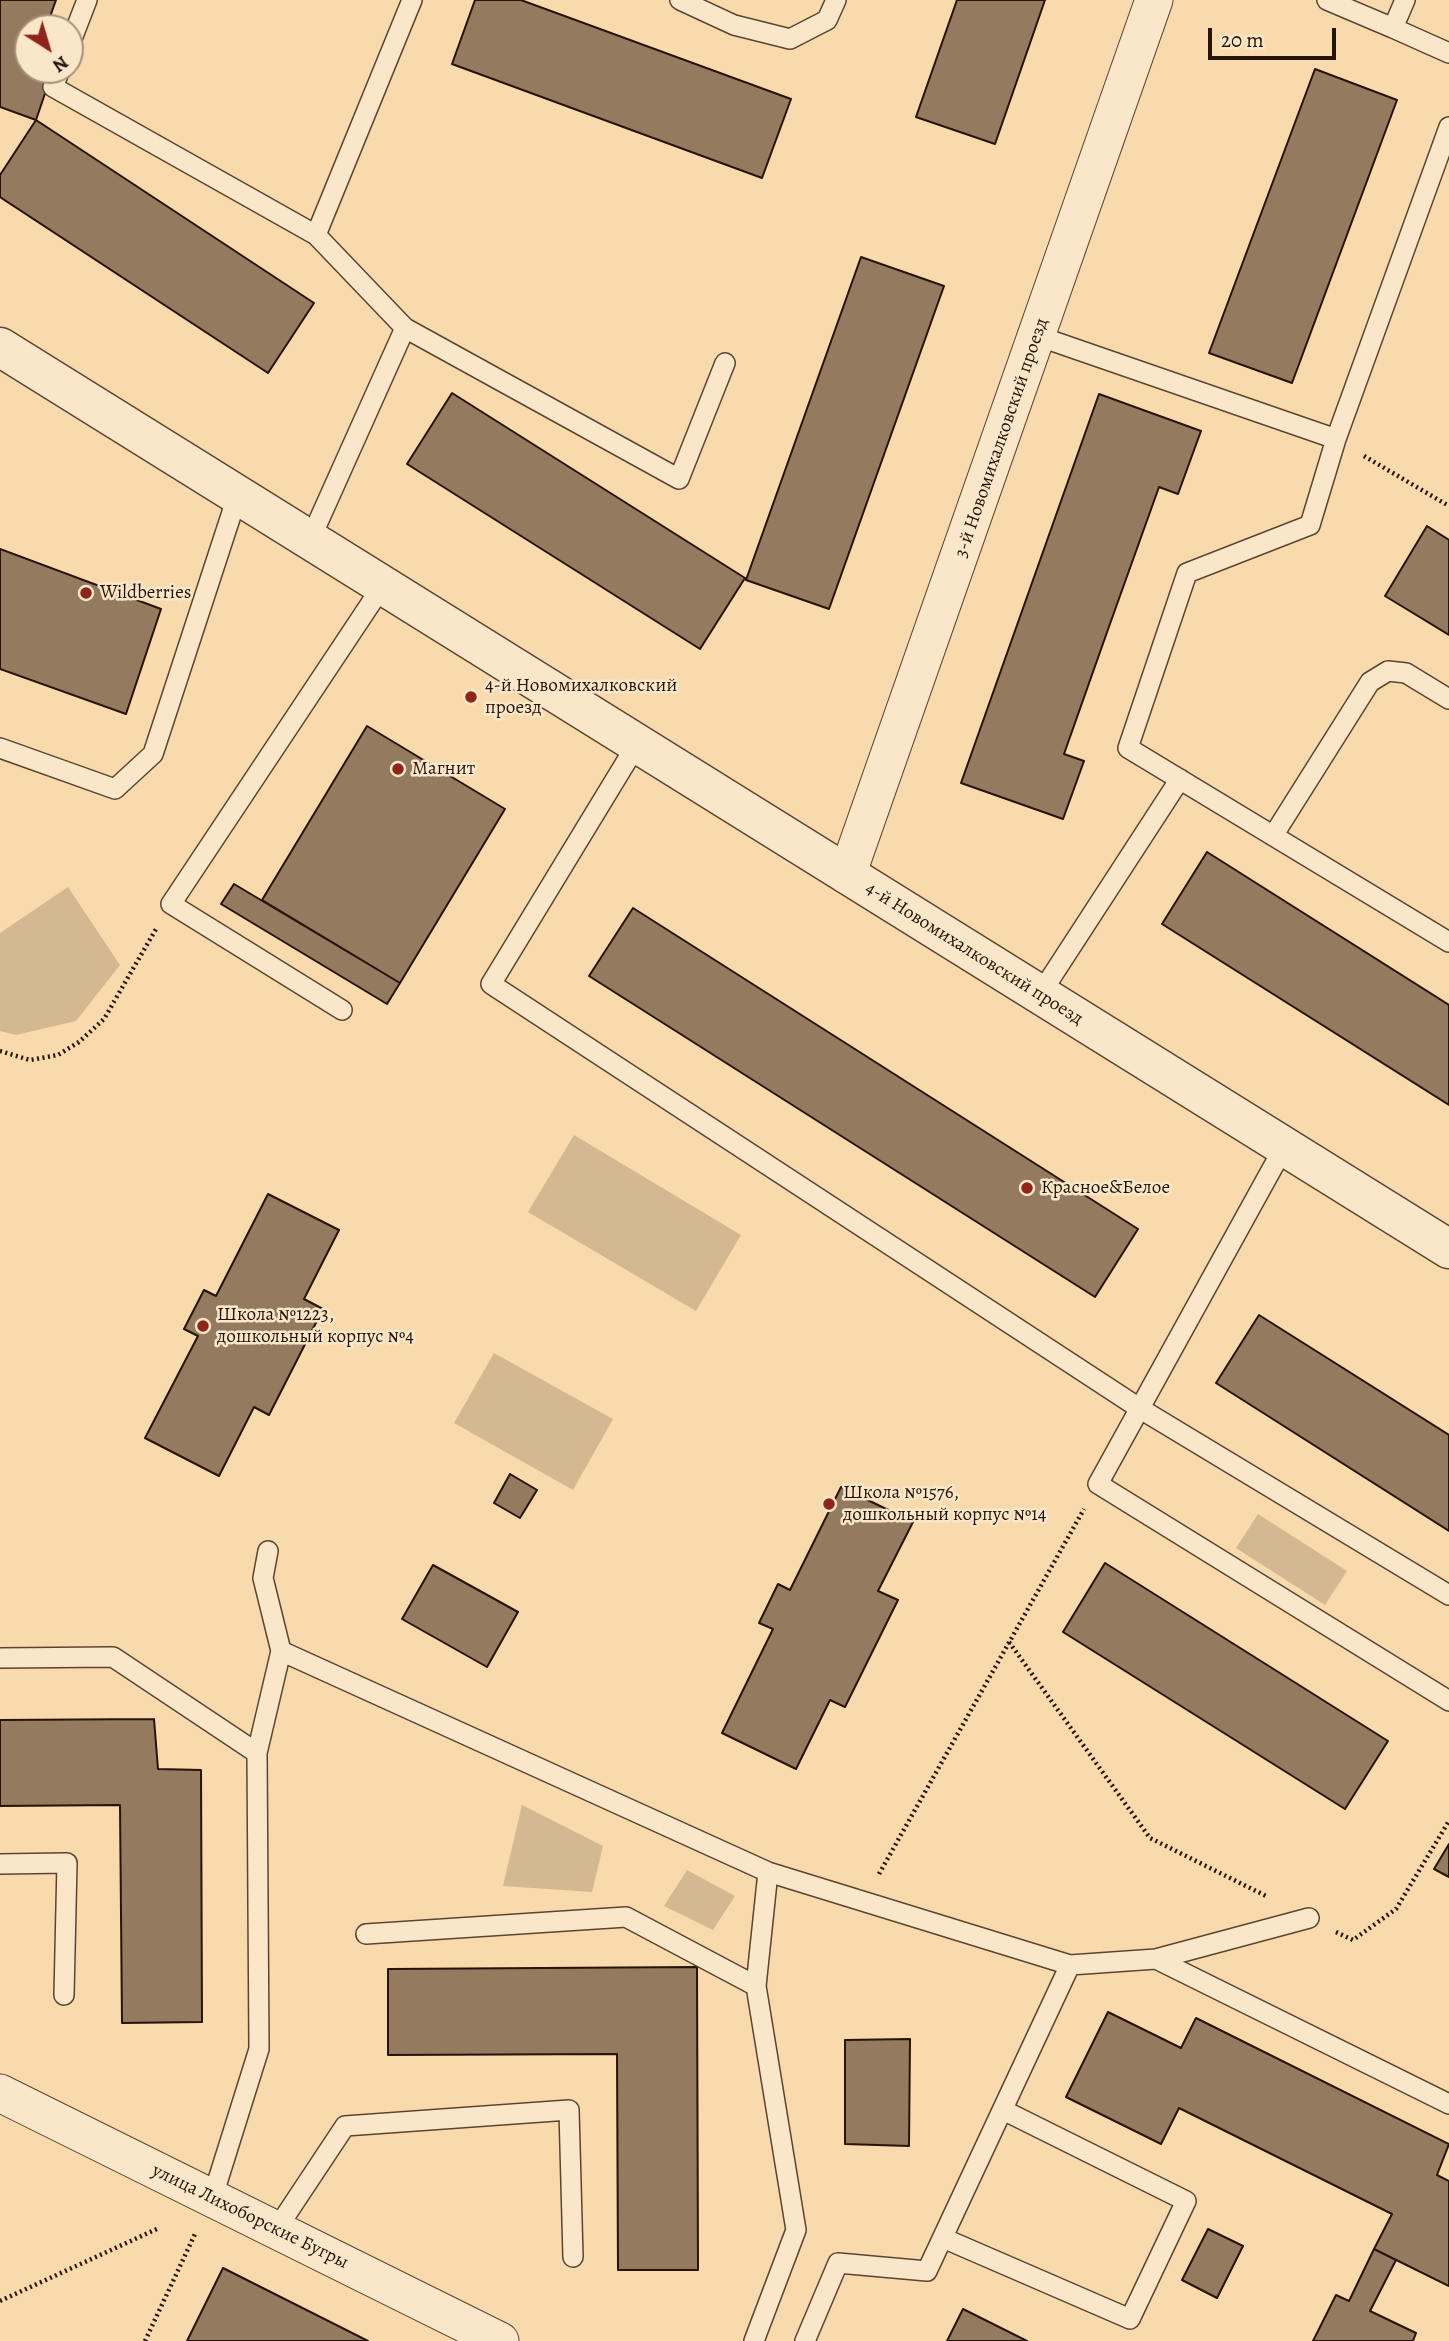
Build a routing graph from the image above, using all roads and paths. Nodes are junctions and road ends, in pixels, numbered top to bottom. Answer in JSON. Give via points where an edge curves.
{"nodes":[{"id":1,"x":412,"y":0,"type":"edge"},
{"id":2,"x":680,"y":0,"type":"edge"},
{"id":3,"x":836,"y":0,"type":"edge"},
{"id":4,"x":1154,"y":0,"type":"edge"},
{"id":5,"x":1327,"y":0,"type":"edge"},
{"id":6,"x":1405,"y":0,"type":"edge"},
{"id":7,"x":1393,"y":28,"type":"junction"},
{"id":8,"x":1449,"y":53,"type":"edge"},
{"id":9,"x":54,"y":84,"type":"edge"},
{"id":10,"x":1449,"y":127,"type":"edge"},
{"id":11,"x":316,"y":235,"type":"junction"},
{"id":12,"x":405,"y":328,"type":"junction"},
{"id":13,"x":1038,"y":336,"type":"junction"},
{"id":14,"x":0,"y":347,"type":"edge"},
{"id":15,"x":725,"y":363,"type":"dead end"},
{"id":16,"x":1336,"y":439,"type":"junction"},
{"id":17,"x":239,"y":494,"type":"junction"},
{"id":18,"x":1449,"y":506,"type":"edge"},
{"id":19,"x":310,"y":540,"type":"junction"},
{"id":20,"x":383,"y":585,"type":"junction"},
{"id":21,"x":1449,"y":699,"type":"edge"},
{"id":22,"x":637,"y":744,"type":"junction"},
{"id":23,"x":0,"y":748,"type":"edge"},
{"id":24,"x":1180,"y":779,"type":"junction"},
{"id":25,"x":1273,"y":836,"type":"junction"},
{"id":26,"x":847,"y":875,"type":"junction"},
{"id":27,"x":171,"y":904,"type":"junction"},
{"id":28,"x":1449,"y":942,"type":"edge"},
{"id":29,"x":1040,"y":996,"type":"junction"},
{"id":30,"x":342,"y":1010,"type":"dead end"},
{"id":31,"x":0,"y":1051,"type":"edge"},
{"id":32,"x":1283,"y":1147,"type":"junction"},
{"id":33,"x":1449,"y":1249,"type":"edge"},
{"id":34,"x":1139,"y":1408,"type":"junction"},
{"id":35,"x":1098,"y":1484,"type":"junction"},
{"id":36,"x":268,"y":1551,"type":"dead end"},
{"id":37,"x":1449,"y":1595,"type":"edge"},
{"id":38,"x":1009,"y":1642,"type":"junction"},
{"id":39,"x":281,"y":1651,"type":"junction"},
{"id":40,"x":0,"y":1658,"type":"edge"},
{"id":41,"x":1449,"y":1700,"type":"edge"},
{"id":42,"x":257,"y":1753,"type":"junction"},
{"id":43,"x":1449,"y":1821,"type":"edge"},
{"id":44,"x":0,"y":1864,"type":"edge"},
{"id":45,"x":768,"y":1872,"type":"junction"},
{"id":46,"x":863,"y":1903,"type":"junction"},
{"id":47,"x":1309,"y":1918,"type":"junction"},
{"id":48,"x":366,"y":1934,"type":"dead end"},
{"id":49,"x":1156,"y":1959,"type":"junction"},
{"id":50,"x":1070,"y":1965,"type":"junction"},
{"id":51,"x":756,"y":1986,"type":"junction"},
{"id":52,"x":64,"y":1994,"type":"dead end"},
{"id":53,"x":0,"y":2093,"type":"edge"},
{"id":54,"x":1449,"y":2104,"type":"edge"},
{"id":55,"x":1003,"y":2110,"type":"junction"},
{"id":56,"x":212,"y":2199,"type":"junction"},
{"id":57,"x":159,"y":2228,"type":"dead end"},
{"id":58,"x":276,"y":2230,"type":"junction"},
{"id":59,"x":943,"y":2238,"type":"junction"},
{"id":60,"x":573,"y":2257,"type":"dead end"},
{"id":61,"x":0,"y":2301,"type":"edge"},
{"id":62,"x":145,"y":2341,"type":"edge"},
{"id":63,"x":500,"y":2341,"type":"edge"},
{"id":64,"x":754,"y":2341,"type":"edge"},
{"id":65,"x":804,"y":2341,"type":"edge"}],
"edges":[{"from":1,"to":11,"type":"lane"},
{"from":2,"to":3,"type":"lane","via":[[734,25],[790,39],[827,20]]},
{"from":4,"to":13,"type":"street","name":"3-й Новомихалковский проезд"},
{"from":5,"to":7,"type":"lane"},
{"from":6,"to":7,"type":"lane"},
{"from":7,"to":8,"type":"lane"},
{"from":9,"to":11,"type":"lane"},
{"from":10,"to":16,"type":"lane"},
{"from":11,"to":12,"type":"lane"},
{"from":12,"to":15,"type":"lane","via":[[679,479]]},
{"from":12,"to":19,"type":"lane"},
{"from":13,"to":16,"type":"lane"},
{"from":13,"to":26,"type":"street","name":"3-й Новомихалковский проезд"},
{"from":14,"to":17,"type":"street","name":"4-й Новомихалковский проезд"},
{"from":16,"to":18,"type":"path"},
{"from":16,"to":24,"type":"lane","via":[[1310,525],[1187,573],[1128,748]]},
{"from":17,"to":19,"type":"street","name":"4-й Новомихалковский проезд"},
{"from":17,"to":23,"type":"lane","via":[[153,754],[115,789]]},
{"from":19,"to":20,"type":"street","name":"4-й Новомихалковский проезд"},
{"from":20,"to":22,"type":"street","name":"4-й Новомихалковский проезд"},
{"from":20,"to":27,"type":"lane"},
{"from":21,"to":25,"type":"lane","via":[[1406,673],[1388,671],[1370,682]]},
{"from":22,"to":26,"type":"street","name":"4-й Новомихалковский проезд"},
{"from":22,"to":34,"type":"lane","via":[[491,984]]},
{"from":24,"to":25,"type":"lane"},
{"from":24,"to":29,"type":"lane"},
{"from":25,"to":28,"type":"lane"},
{"from":26,"to":29,"type":"street","name":"4-й Новомихалковский проезд"},
{"from":27,"to":30,"type":"lane"},
{"from":27,"to":31,"type":"path","via":[[104,1019],[79,1042],[58,1055],[30,1060]]},
{"from":29,"to":32,"type":"street","name":"4-й Новомихалковский проезд"},
{"from":32,"to":33,"type":"street","name":"4-й Новомихалковский проезд"},
{"from":32,"to":34,"type":"lane"},
{"from":34,"to":35,"type":"lane"},
{"from":34,"to":37,"type":"lane"},
{"from":35,"to":38,"type":"path"},
{"from":35,"to":41,"type":"lane"},
{"from":36,"to":39,"type":"lane","via":[[263,1578]]},
{"from":38,"to":46,"type":"path"},
{"from":38,"to":47,"type":"path","via":[[1150,1838]]},
{"from":39,"to":42,"type":"lane"},
{"from":39,"to":45,"type":"lane"},
{"from":40,"to":42,"type":"lane","via":[[113,1657]]},
{"from":42,"to":56,"type":"lane","via":[[259,2049]]},
{"from":43,"to":47,"type":"path","via":[[1396,1909],[1353,1940]]},
{"from":44,"to":52,"type":"lane","via":[[67,1863]]},
{"from":45,"to":46,"type":"lane"},
{"from":45,"to":51,"type":"lane"},
{"from":46,"to":50,"type":"lane"},
{"from":47,"to":49,"type":"lane"},
{"from":48,"to":51,"type":"lane","via":[[626,1917]]},
{"from":49,"to":50,"type":"lane"},
{"from":49,"to":54,"type":"lane"},
{"from":50,"to":55,"type":"lane"},
{"from":51,"to":64,"type":"lane","via":[[796,2230]]},
{"from":53,"to":56,"type":"street","name":"улица Лихоборские Бугры"},
{"from":55,"to":59,"type":"lane"},
{"from":55,"to":59,"type":"lane","via":[[1186,2201],[1130,2319]]},
{"from":56,"to":58,"type":"street","name":"улица Лихоборские Бугры"},
{"from":56,"to":62,"type":"path"},
{"from":57,"to":61,"type":"path"},
{"from":58,"to":60,"type":"lane","via":[[345,2126],[569,2110]]},
{"from":58,"to":63,"type":"street","name":"улица Лихоборские Бугры"},
{"from":59,"to":65,"type":"lane","via":[[927,2271],[838,2263]]}]}
